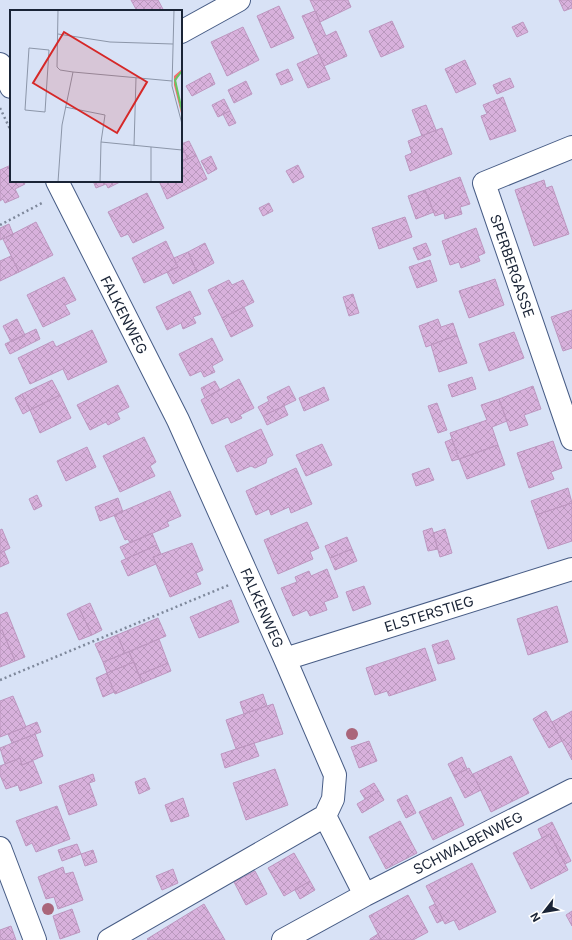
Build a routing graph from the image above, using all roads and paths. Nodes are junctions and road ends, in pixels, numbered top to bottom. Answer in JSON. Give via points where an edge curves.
{"nodes":[{"id":1,"x":239,"y":0,"type":"edge"},
{"id":2,"x":182,"y":31,"type":"edge"},
{"id":3,"x":0,"y":64,"type":"edge"},
{"id":4,"x":10,"y":84,"type":"edge"},
{"id":5,"x":0,"y":108,"type":"edge"},
{"id":6,"x":10,"y":128,"type":"edge"},
{"id":7,"x":572,"y":147,"type":"edge"},
{"id":8,"x":60,"y":186,"type":"edge"},
{"id":9,"x":0,"y":225,"type":"edge"},
{"id":10,"x":572,"y":439,"type":"edge"},
{"id":11,"x":572,"y":569,"type":"edge"},
{"id":12,"x":249,"y":577,"type":"junction"},
{"id":13,"x":285,"y":659,"type":"junction"},
{"id":14,"x":0,"y":680,"type":"edge"},
{"id":15,"x":572,"y":790,"type":"edge"},
{"id":16,"x":324,"y":816,"type":"junction"},
{"id":17,"x":0,"y":848,"type":"edge"},
{"id":18,"x":365,"y":895,"type":"junction"},
{"id":19,"x":35,"y":940,"type":"edge"},
{"id":20,"x":109,"y":940,"type":"edge"},
{"id":21,"x":282,"y":940,"type":"edge"}],
"edges":[{"from":1,"to":2,"type":"street"},
{"from":3,"to":4,"type":"street"},
{"from":5,"to":6,"type":"path"},
{"from":7,"to":10,"type":"street","name":"SPERBERGASSE","via":[[484,183]]},
{"from":8,"to":9,"type":"path"},
{"from":8,"to":12,"type":"street","name":"FALKENWEG","via":[[178,420]]},
{"from":11,"to":13,"type":"street","name":"ELSTERSTIEG"},
{"from":12,"to":13,"type":"street","name":"FALKENWEG"},
{"from":12,"to":14,"type":"path"},
{"from":13,"to":16,"type":"street","name":"FALKENWEG","via":[[335,775],[333,799]]},
{"from":15,"to":18,"type":"street","name":"SCHWALBENWEG"},
{"from":16,"to":18,"type":"street"},
{"from":16,"to":20,"type":"street"},
{"from":17,"to":19,"type":"street"},
{"from":18,"to":21,"type":"street","name":"SCHWALBENWEG"}]}
